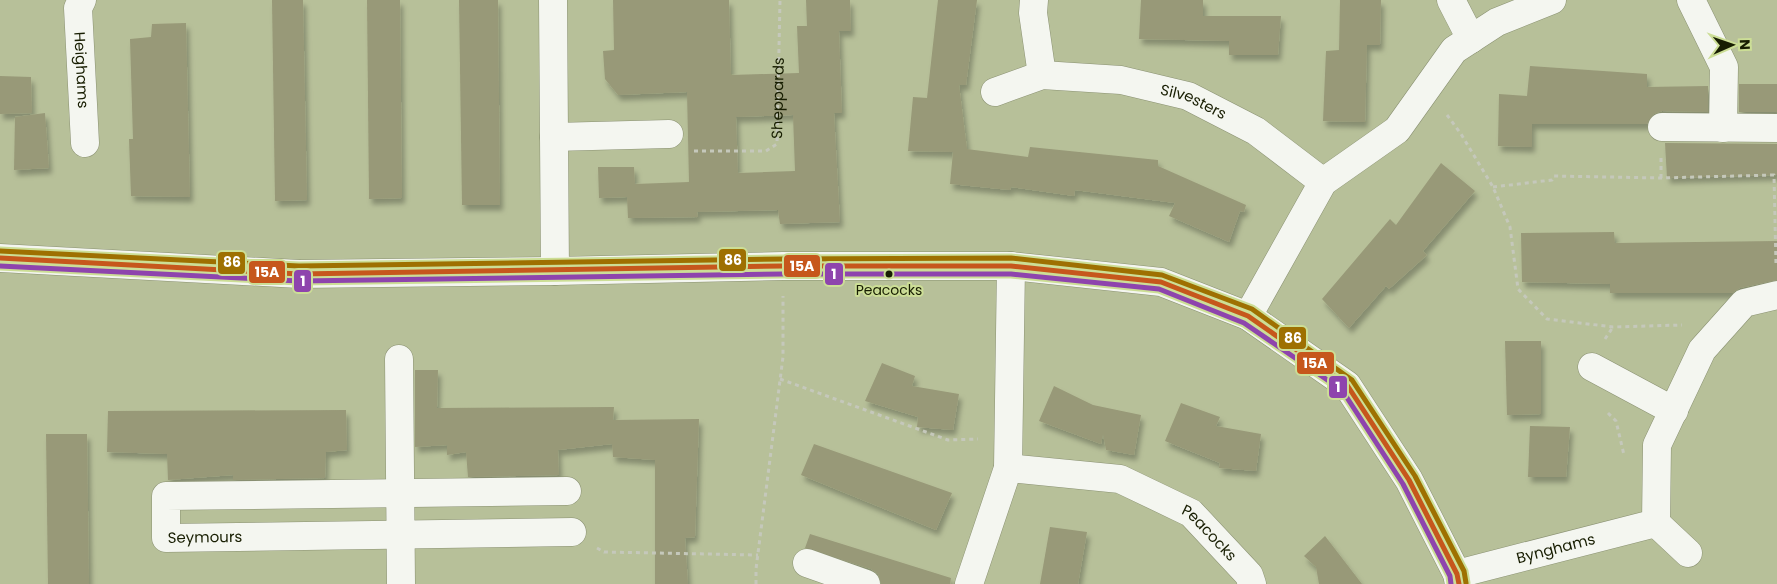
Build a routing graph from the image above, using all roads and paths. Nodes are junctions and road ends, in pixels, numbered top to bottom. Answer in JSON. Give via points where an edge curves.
{"nodes":[{"id":1,"x":82,"y":0,"type":"edge"},
{"id":2,"x":553,"y":0,"type":"edge"},
{"id":3,"x":780,"y":0,"type":"edge"},
{"id":4,"x":1034,"y":0,"type":"edge"},
{"id":5,"x":1451,"y":0,"type":"edge"},
{"id":6,"x":1552,"y":0,"type":"edge"},
{"id":7,"x":1690,"y":0,"type":"edge"},
{"id":8,"x":1471,"y":39,"type":"junction"},
{"id":9,"x":1042,"y":75,"type":"junction"},
{"id":10,"x":1426,"y":89,"type":"junction"},
{"id":11,"x":995,"y":92,"type":"dead end"},
{"id":12,"x":1662,"y":127,"type":"dead end"},
{"id":13,"x":1722,"y":128,"type":"junction"},
{"id":14,"x":1777,"y":128,"type":"edge"},
{"id":15,"x":669,"y":134,"type":"joint"},
{"id":16,"x":554,"y":137,"type":"junction"},
{"id":17,"x":85,"y":142,"type":"dead end"},
{"id":18,"x":1323,"y":182,"type":"junction"},
{"id":19,"x":1493,"y":187,"type":"junction"},
{"id":20,"x":0,"y":258,"type":"edge"},
{"id":21,"x":783,"y":266,"type":"junction"},
{"id":22,"x":1012,"y":266,"type":"junction"},
{"id":23,"x":555,"y":271,"type":"junction"},
{"id":24,"x":1775,"y":295,"type":"edge"},
{"id":25,"x":1248,"y":316,"type":"junction"},
{"id":26,"x":1613,"y":326,"type":"junction"},
{"id":27,"x":1709,"y":343,"type":"junction"},
{"id":28,"x":400,"y":358,"type":"dead end"},
{"id":29,"x":1592,"y":366,"type":"joint"},
{"id":30,"x":780,"y":378,"type":"junction"},
{"id":31,"x":1603,"y":407,"type":"dead end"},
{"id":32,"x":1674,"y":410,"type":"junction"},
{"id":33,"x":1009,"y":438,"type":"junction"},
{"id":34,"x":1624,"y":457,"type":"dead end"},
{"id":35,"x":1008,"y":468,"type":"junction"},
{"id":36,"x":567,"y":491,"type":"dead end"},
{"id":37,"x":401,"y":493,"type":"junction"},
{"id":38,"x":1656,"y":523,"type":"junction"},
{"id":39,"x":572,"y":532,"type":"joint"},
{"id":40,"x":400,"y":534,"type":"junction"},
{"id":41,"x":1688,"y":553,"type":"dead end"},
{"id":42,"x":758,"y":555,"type":"junction"},
{"id":43,"x":807,"y":563,"type":"dead end"},
{"id":44,"x":1458,"y":579,"type":"edge"},
{"id":45,"x":401,"y":584,"type":"edge"},
{"id":46,"x":756,"y":584,"type":"edge"},
{"id":47,"x":866,"y":584,"type":"edge"},
{"id":48,"x":969,"y":584,"type":"edge"},
{"id":49,"x":1252,"y":584,"type":"edge"}],
"edges":[{"from":1,"to":17,"type":"street","name":"Heighams","via":[[78,8]]},
{"from":2,"to":16,"type":"street"},
{"from":3,"to":15,"type":"path","name":"Sheppards","via":[[777,144],[766,151],[694,151],[686,149]]},
{"from":4,"to":9,"type":"street"},
{"from":5,"to":8,"type":"street"},
{"from":6,"to":8,"type":"street","via":[[1497,22]]},
{"from":7,"to":13,"type":"street","via":[[1724,67]]},
{"from":8,"to":10,"type":"street","via":[[1454,50]]},
{"from":9,"to":11,"type":"street","name":"Silvesters"},
{"from":9,"to":18,"type":"street","name":"Silvesters","via":[[1121,80],[1188,96],[1256,131]]},
{"from":10,"to":18,"type":"street","via":[[1397,130]]},
{"from":10,"to":19,"type":"path","via":[[1461,134]]},
{"from":12,"to":13,"type":"street"},
{"from":13,"to":14,"type":"street"},
{"from":15,"to":16,"type":"street"},
{"from":16,"to":23,"type":"street"},
{"from":18,"to":25,"type":"street"},
{"from":19,"to":24,"type":"path","via":[[1552,180],[1554,176],[1774,175]]},
{"from":19,"to":26,"type":"path","via":[[1510,227],[1518,289],[1547,319]]},
{"from":20,"to":23,"type":"street","via":[[299,274]]},
{"from":21,"to":22,"type":"street"},
{"from":21,"to":23,"type":"street"},
{"from":21,"to":30,"type":"path"},
{"from":22,"to":25,"type":"street","via":[[1161,282]]},
{"from":22,"to":33,"type":"street"},
{"from":24,"to":27,"type":"street","via":[[1744,302]]},
{"from":25,"to":44,"type":"street","via":[[1347,385],[1409,480]]},
{"from":26,"to":27,"type":"path","via":[[1688,325]]},
{"from":26,"to":29,"type":"path"},
{"from":27,"to":32,"type":"street","via":[[1702,350]]},
{"from":28,"to":37,"type":"street"},
{"from":29,"to":32,"type":"street"},
{"from":30,"to":33,"type":"path","via":[[948,440]]},
{"from":30,"to":42,"type":"path"},
{"from":31,"to":34,"type":"path","via":[[1616,421]]},
{"from":32,"to":38,"type":"street","via":[[1657,445]]},
{"from":33,"to":35,"type":"street"},
{"from":35,"to":48,"type":"street"},
{"from":35,"to":49,"type":"street","name":"Peacocks","via":[[1120,479],[1191,514],[1249,575]]},
{"from":36,"to":37,"type":"street","name":"Seymours"},
{"from":37,"to":40,"type":"street"},
{"from":37,"to":40,"type":"street","name":"Seymours","via":[[166,496],[166,538]]},
{"from":38,"to":41,"type":"street"},
{"from":38,"to":44,"type":"street","name":"Bynghams"},
{"from":39,"to":40,"type":"street","name":"Seymours"},
{"from":39,"to":42,"type":"path","via":[[604,552]]},
{"from":40,"to":45,"type":"street"},
{"from":42,"to":46,"type":"path"},
{"from":43,"to":47,"type":"street"}]}
